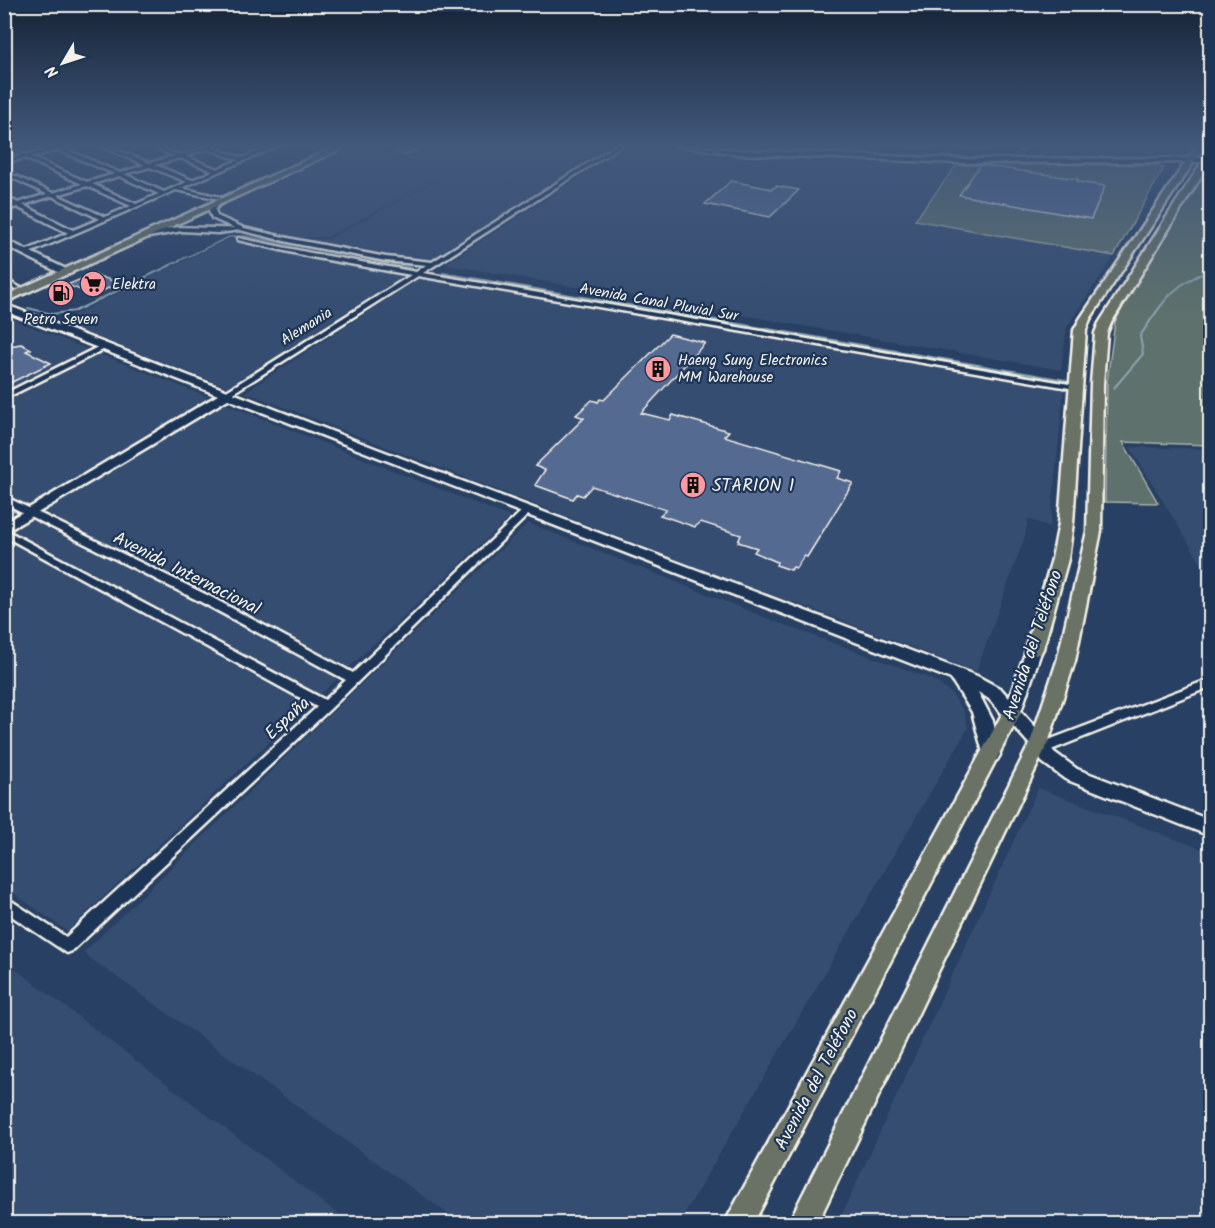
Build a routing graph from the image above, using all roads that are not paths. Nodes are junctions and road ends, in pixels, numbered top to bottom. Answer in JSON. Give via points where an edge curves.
{"nodes":[{"id":1,"x":12,"y":202,"type":"edge"},
{"id":2,"x":26,"y":202,"type":"edge"},
{"id":3,"x":70,"y":202,"type":"edge"},
{"id":4,"x":128,"y":202,"type":"edge"},
{"id":5,"x":145,"y":202,"type":"edge"},
{"id":6,"x":211,"y":202,"type":"edge"},
{"id":7,"x":212,"y":202,"type":"edge"},
{"id":8,"x":215,"y":202,"type":"edge"},
{"id":9,"x":530,"y":202,"type":"edge"},
{"id":10,"x":1168,"y":202,"type":"edge"},
{"id":11,"x":1174,"y":202,"type":"edge"},
{"id":12,"x":17,"y":205,"type":"junction"},
{"id":13,"x":136,"y":206,"type":"junction"},
{"id":14,"x":4,"y":209,"type":"edge"},
{"id":15,"x":105,"y":219,"type":"junction"},
{"id":16,"x":242,"y":229,"type":"junction"},
{"id":17,"x":73,"y":233,"type":"junction"},
{"id":18,"x":149,"y":235,"type":"junction"},
{"id":19,"x":240,"y":239,"type":"dead end"},
{"id":20,"x":4,"y":241,"type":"edge"},
{"id":21,"x":27,"y":252,"type":"junction"},
{"id":22,"x":433,"y":264,"type":"junction"},
{"id":23,"x":63,"y":271,"type":"junction"},
{"id":24,"x":418,"y":274,"type":"junction"},
{"id":25,"x":4,"y":281,"type":"edge"},
{"id":26,"x":17,"y":288,"type":"junction"},
{"id":27,"x":4,"y":294,"type":"edge"},
{"id":28,"x":4,"y":300,"type":"edge"},
{"id":29,"x":4,"y":307,"type":"edge"},
{"id":30,"x":107,"y":346,"type":"junction"},
{"id":31,"x":1075,"y":384,"type":"junction"},
{"id":32,"x":1097,"y":384,"type":"junction"},
{"id":33,"x":228,"y":394,"type":"junction"},
{"id":34,"x":4,"y":397,"type":"edge"},
{"id":35,"x":4,"y":498,"type":"edge"},
{"id":36,"x":528,"y":510,"type":"junction"},
{"id":37,"x":32,"y":513,"type":"junction"},
{"id":38,"x":4,"y":530,"type":"edge"},
{"id":39,"x":1034,"y":648,"type":"joint"},
{"id":40,"x":957,"y":675,"type":"junction"},
{"id":41,"x":354,"y":679,"type":"junction"},
{"id":42,"x":1210,"y":683,"type":"edge"},
{"id":43,"x":326,"y":706,"type":"junction"},
{"id":44,"x":1012,"y":712,"type":"junction"},
{"id":45,"x":1041,"y":745,"type":"junction"},
{"id":46,"x":991,"y":755,"type":"junction"},
{"id":47,"x":1210,"y":828,"type":"edge"},
{"id":48,"x":4,"y":902,"type":"edge"},
{"id":49,"x":738,"y":1224,"type":"edge"},
{"id":50,"x":802,"y":1224,"type":"edge"}],
"edges":[{"from":1,"to":12,"type":"street"},
{"from":2,"to":12,"type":"street"},
{"from":3,"to":15,"type":"street"},
{"from":4,"to":13,"type":"street"},
{"from":5,"to":13,"type":"street"},
{"from":6,"to":23,"type":"main road"},
{"from":7,"to":18,"type":"main road"},
{"from":8,"to":16,"type":"street","via":[[214,217]]},
{"from":9,"to":22,"type":"street","name":"Alemania"},
{"from":10,"to":31,"type":"main road","name":"Avenida del Teléfono","via":[[1085,319],[1080,330]]},
{"from":11,"to":32,"type":"main road","name":"Avenida del Teléfono","via":[[1105,323]]},
{"from":12,"to":14,"type":"street"},
{"from":12,"to":17,"type":"street"},
{"from":13,"to":15,"type":"street"},
{"from":15,"to":17,"type":"street"},
{"from":16,"to":18,"type":"street"},
{"from":16,"to":22,"type":"street","via":[[386,259]]},
{"from":17,"to":21,"type":"street"},
{"from":18,"to":23,"type":"main road"},
{"from":19,"to":24,"type":"street","name":"Avenida Canal Pluvial Sur"},
{"from":20,"to":21,"type":"main road"},
{"from":21,"to":23,"type":"main road"},
{"from":22,"to":24,"type":"street","name":"Alemania"},
{"from":23,"to":26,"type":"main road"},
{"from":23,"to":28,"type":"main road"},
{"from":24,"to":31,"type":"street","name":"Avenida Canal Pluvial Sur"},
{"from":24,"to":33,"type":"street","name":"Alemania"},
{"from":25,"to":26,"type":"street"},
{"from":26,"to":27,"type":"main road"},
{"from":29,"to":30,"type":"main road"},
{"from":30,"to":33,"type":"main road"},
{"from":30,"to":34,"type":"street"},
{"from":31,"to":32,"type":"main road"},
{"from":31,"to":39,"type":"main road","name":"Avenida del Teléfono","via":[[1066,523],[1060,559]]},
{"from":32,"to":45,"type":"main road","name":"Avenida del Teléfono","via":[[1094,531],[1066,661]]},
{"from":33,"to":36,"type":"main road"},
{"from":33,"to":37,"type":"main road","name":"Alemania"},
{"from":35,"to":37,"type":"street","name":"Avenida Internacional"},
{"from":36,"to":40,"type":"main road"},
{"from":36,"to":41,"type":"street","name":"España"},
{"from":37,"to":38,"type":"main road","name":"Alemania"},
{"from":37,"to":41,"type":"street","name":"Avenida Internacional"},
{"from":38,"to":43,"type":"street"},
{"from":39,"to":44,"type":"main road","name":"Avenida del Teléfono"},
{"from":40,"to":44,"type":"main road","via":[[984,687]]},
{"from":40,"to":46,"type":"main road","via":[[986,720]]},
{"from":41,"to":43,"type":"street","name":"España"},
{"from":42,"to":45,"type":"street"},
{"from":43,"to":48,"type":"street","name":"España","via":[[67,946]]},
{"from":44,"to":45,"type":"main road"},
{"from":44,"to":46,"type":"main road","name":"Avenida del Teléfono"},
{"from":45,"to":47,"type":"main road","via":[[1056,764],[1088,783]]},
{"from":45,"to":50,"type":"main road","name":"Avenida del Teléfono"},
{"from":46,"to":49,"type":"main road","name":"Avenida del Teléfono"}]}
